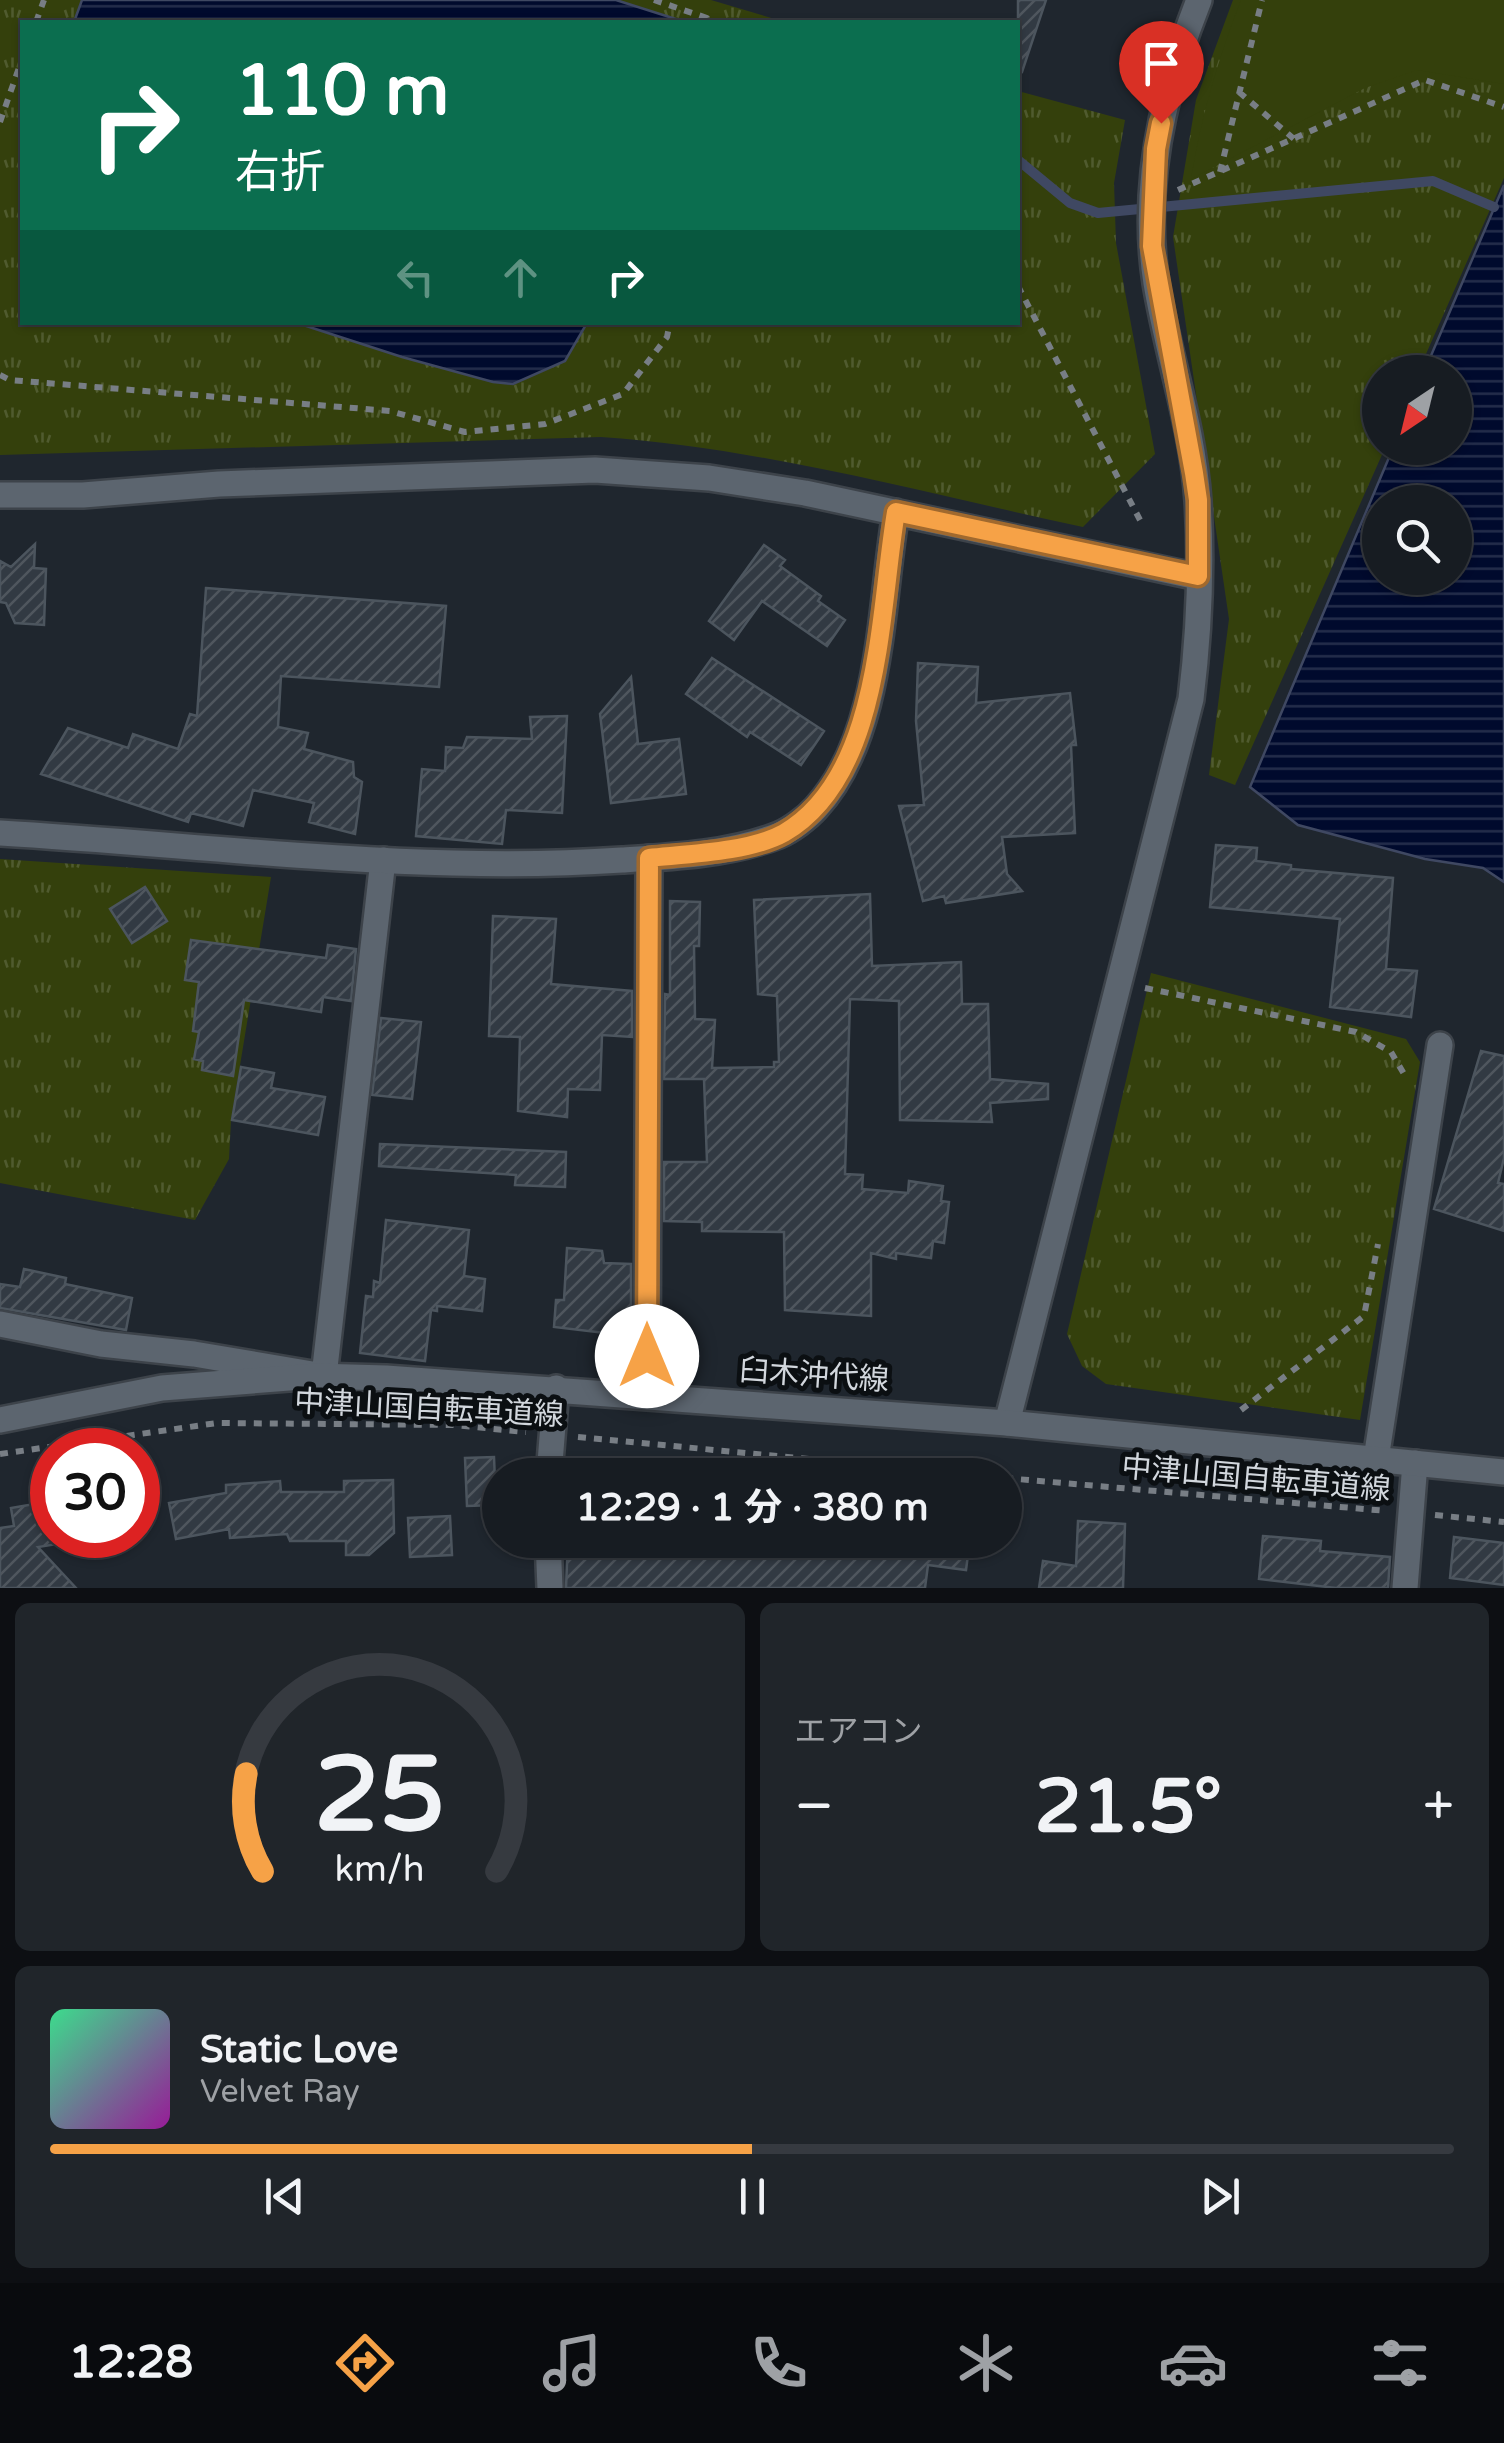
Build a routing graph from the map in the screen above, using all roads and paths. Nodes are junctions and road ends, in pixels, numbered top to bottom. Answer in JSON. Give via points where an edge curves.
{"nodes":[{"id":1,"x":654,"y":0,"type":"edge"},
{"id":2,"x":1199,"y":0,"type":"edge"},
{"id":3,"x":1262,"y":0,"type":"edge"},
{"id":4,"x":707,"y":20,"type":"edge"},
{"id":5,"x":20,"y":65,"type":"edge"},
{"id":6,"x":1240,"y":92,"type":"junction"},
{"id":7,"x":1504,"y":107,"type":"edge"},
{"id":8,"x":0,"y":122,"type":"edge"},
{"id":9,"x":1294,"y":139,"type":"junction"},
{"id":10,"x":1220,"y":172,"type":"junction"},
{"id":11,"x":1176,"y":192,"type":"dead end"},
{"id":12,"x":1020,"y":290,"type":"edge"},
{"id":13,"x":669,"y":325,"type":"edge"},
{"id":14,"x":0,"y":376,"type":"edge"},
{"id":15,"x":0,"y":495,"type":"edge"},
{"id":16,"x":896,"y":512,"type":"junction"},
{"id":17,"x":1140,"y":520,"type":"dead end"},
{"id":18,"x":1198,"y":576,"type":"junction"},
{"id":19,"x":0,"y":833,"type":"edge"},
{"id":20,"x":649,"y":858,"type":"junction"},
{"id":21,"x":383,"y":860,"type":"junction"},
{"id":22,"x":1138,"y":986,"type":"dead end"},
{"id":23,"x":1440,"y":1045,"type":"dead end"},
{"id":24,"x":1404,"y":1097,"type":"dead end"},
{"id":25,"x":1378,"y":1243,"type":"dead end"},
{"id":26,"x":0,"y":1324,"type":"edge"},
{"id":27,"x":324,"y":1376,"type":"junction"},
{"id":28,"x":556,"y":1388,"type":"junction"},
{"id":29,"x":647,"y":1395,"type":"junction"},
{"id":30,"x":1240,"y":1410,"type":"dead end"},
{"id":31,"x":0,"y":1420,"type":"edge"},
{"id":32,"x":1007,"y":1423,"type":"junction"},
{"id":33,"x":552,"y":1435,"type":"junction"},
{"id":34,"x":0,"y":1454,"type":"edge"},
{"id":35,"x":550,"y":1458,"type":"edge"},
{"id":36,"x":796,"y":1458,"type":"edge"},
{"id":37,"x":1376,"y":1459,"type":"junction"},
{"id":38,"x":1416,"y":1463,"type":"junction"},
{"id":39,"x":1504,"y":1472,"type":"edge"},
{"id":40,"x":1022,"y":1479,"type":"edge"},
{"id":41,"x":1411,"y":1513,"type":"junction"},
{"id":42,"x":1504,"y":1522,"type":"edge"},
{"id":43,"x":549,"y":1558,"type":"edge"},
{"id":44,"x":550,"y":1588,"type":"edge"},
{"id":45,"x":1405,"y":1588,"type":"edge"}],
"edges":[{"from":1,"to":4,"type":"path"},
{"from":2,"to":18,"type":"street","via":[[1165,96],[1152,246],[1198,500]]},
{"from":3,"to":6,"type":"path"},
{"from":5,"to":8,"type":"path"},
{"from":6,"to":9,"type":"path"},
{"from":6,"to":10,"type":"path"},
{"from":7,"to":9,"type":"path","via":[[1425,80]]},
{"from":9,"to":10,"type":"path"},
{"from":10,"to":11,"type":"path"},
{"from":12,"to":17,"type":"path"},
{"from":13,"to":14,"type":"path","via":[[623,394],[545,424],[464,432],[390,411]]},
{"from":15,"to":16,"type":"street","via":[[595,470],[709,478]]},
{"from":16,"to":18,"type":"street"},
{"from":16,"to":20,"type":"street","via":[[868,696],[834,785],[813,812],[782,834]]},
{"from":18,"to":32,"type":"street","via":[[1199,632],[1178,759]]},
{"from":19,"to":21,"type":"street"},
{"from":20,"to":21,"type":"street","via":[[532,864]]},
{"from":20,"to":29,"type":"street"},
{"from":21,"to":27,"type":"street"},
{"from":22,"to":24,"type":"path","via":[[1356,1032],[1391,1052],[1408,1079]]},
{"from":23,"to":37,"type":"street"},
{"from":25,"to":30,"type":"path","via":[[1364,1316]]},
{"from":26,"to":27,"type":"street"},
{"from":27,"to":28,"type":"street","name":"臼木沖代線"},
{"from":27,"to":31,"type":"street","name":"臼木沖代線","via":[[162,1388]]},
{"from":28,"to":29,"type":"street","name":"臼木沖代線"},
{"from":28,"to":33,"type":"street"},
{"from":29,"to":32,"type":"street","name":"臼木沖代線"},
{"from":32,"to":37,"type":"street","name":"臼木沖代線"},
{"from":33,"to":34,"type":"path","name":"中津山国自転車道線","via":[[453,1425],[217,1423]]},
{"from":33,"to":35,"type":"street"},
{"from":33,"to":36,"type":"path","name":"中津山国自転車道線"},
{"from":37,"to":38,"type":"street","name":"臼木沖代線"},
{"from":38,"to":39,"type":"street","name":"臼木沖代線"},
{"from":38,"to":41,"type":"street"},
{"from":40,"to":41,"type":"path","name":"中津山国自転車道線"},
{"from":41,"to":42,"type":"path","name":"中津山国自転車道線"},
{"from":41,"to":45,"type":"street"},
{"from":43,"to":44,"type":"street"}]}
